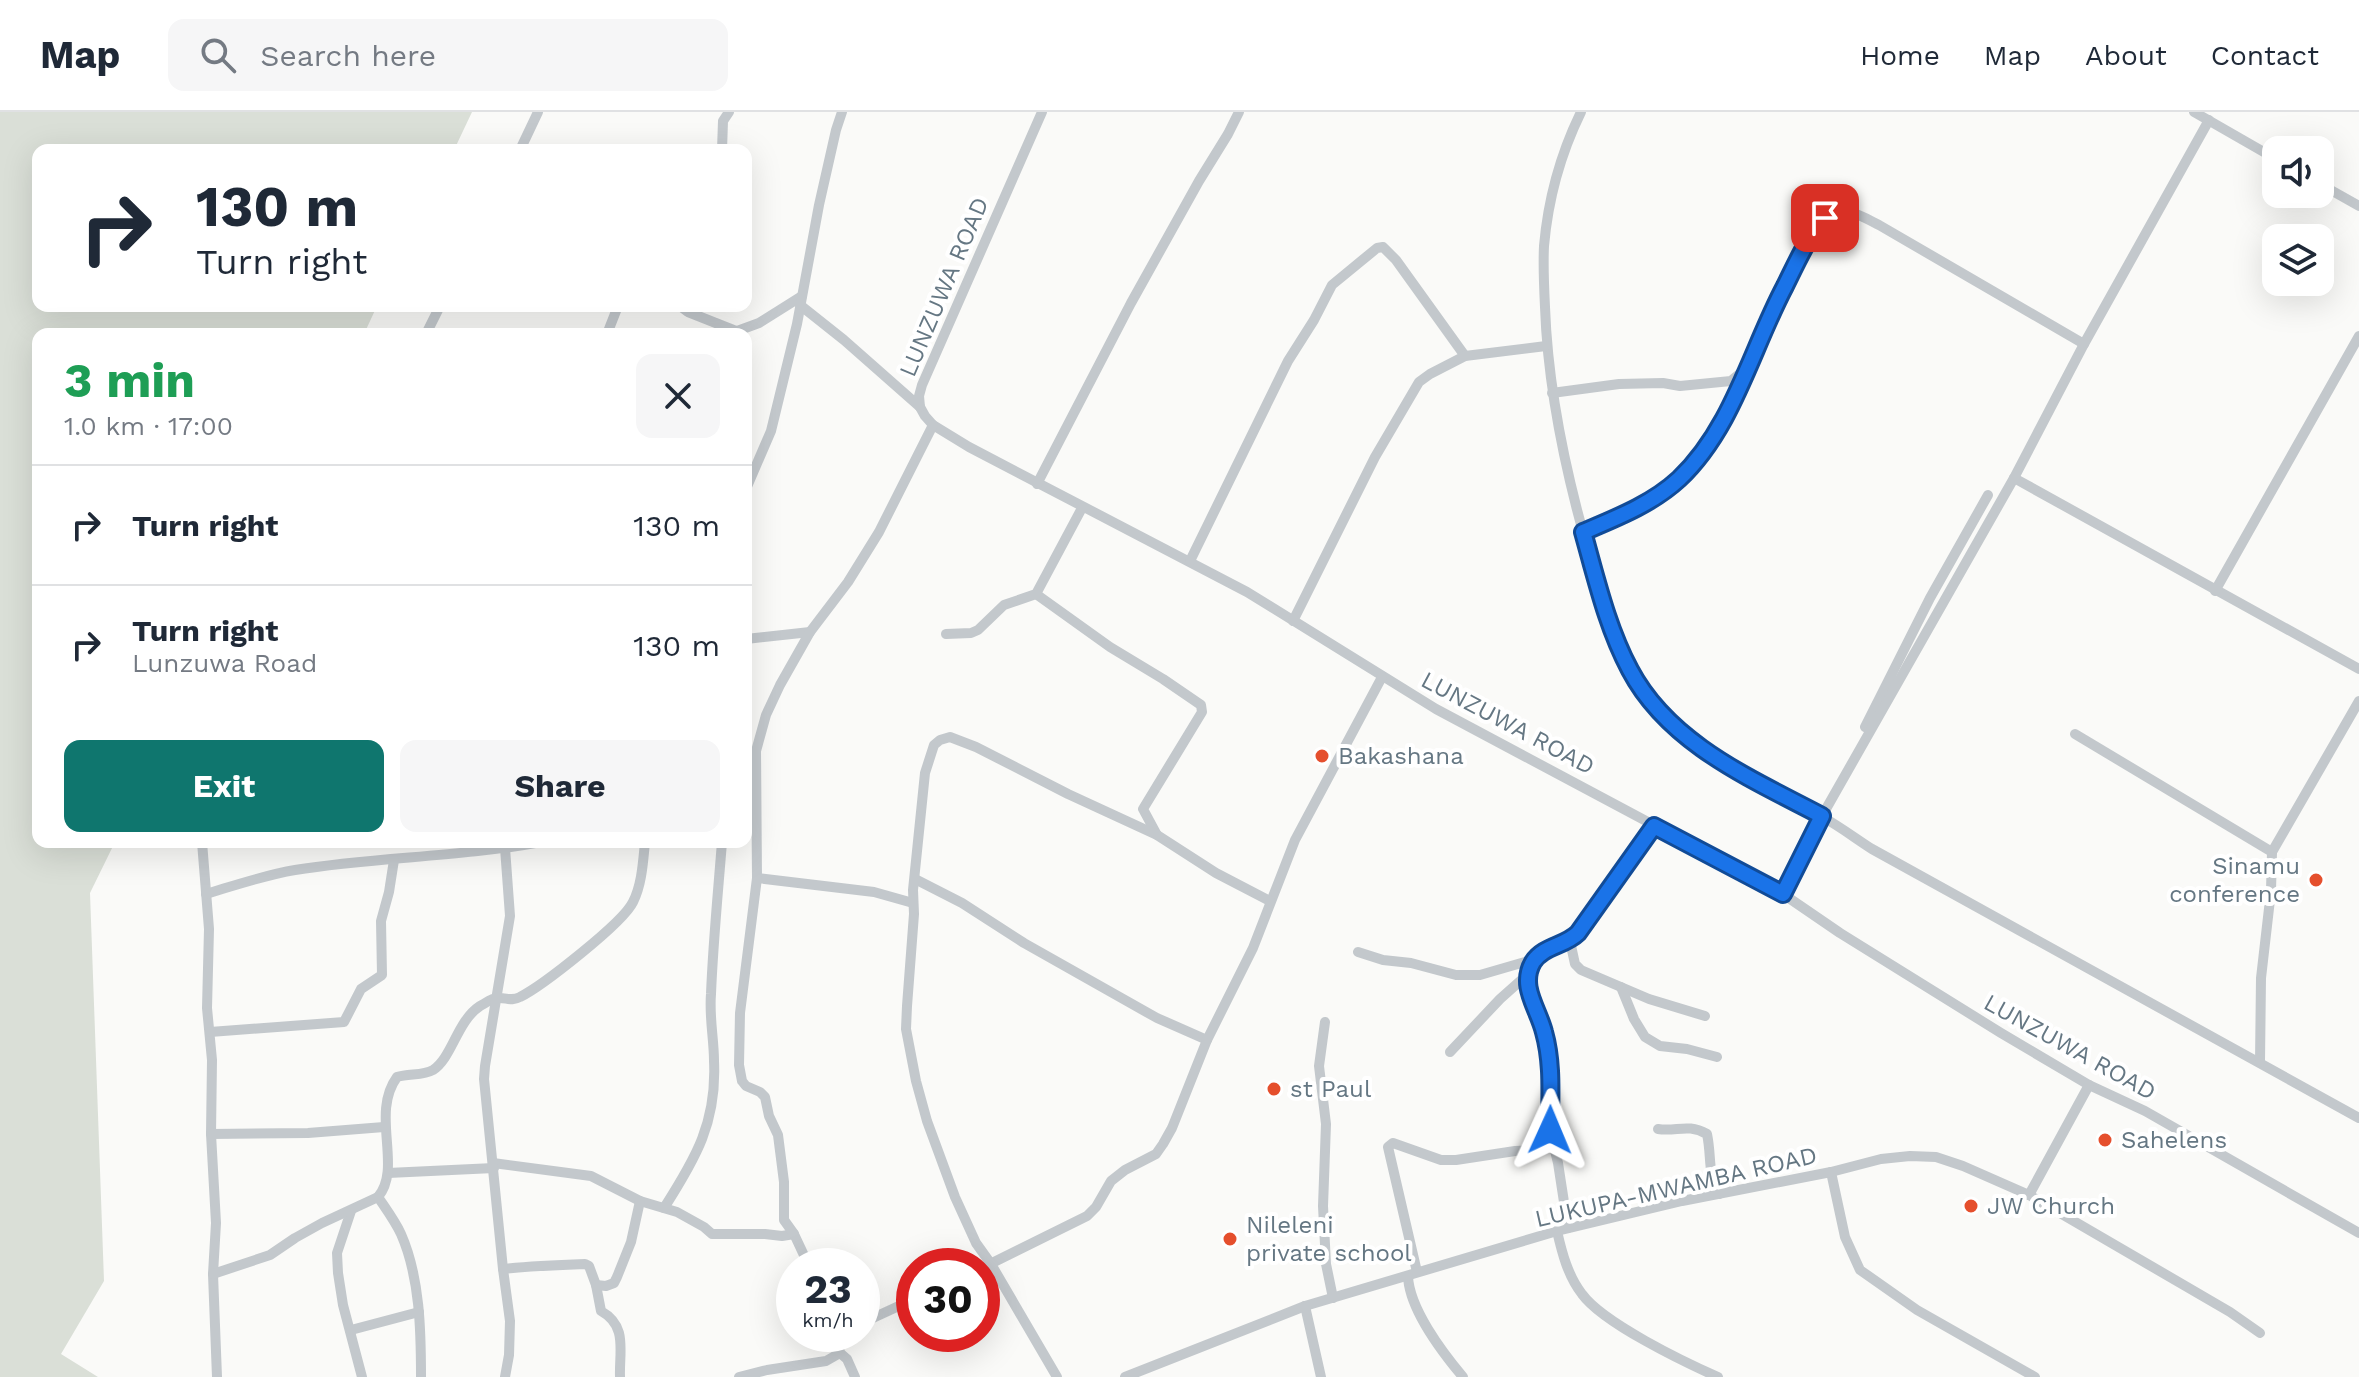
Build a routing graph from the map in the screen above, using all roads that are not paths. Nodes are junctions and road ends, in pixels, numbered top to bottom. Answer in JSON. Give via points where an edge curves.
{"nodes":[{"id":1,"x":538,"y":112,"type":"edge"},
{"id":2,"x":729,"y":112,"type":"edge"},
{"id":3,"x":842,"y":112,"type":"edge"},
{"id":4,"x":1042,"y":112,"type":"edge"},
{"id":5,"x":1239,"y":112,"type":"edge"},
{"id":6,"x":1581,"y":112,"type":"edge"},
{"id":7,"x":2194,"y":112,"type":"edge"},
{"id":8,"x":2209,"y":120,"type":"junction"},
{"id":9,"x":523,"y":144,"type":"edge"},
{"id":10,"x":722,"y":144,"type":"edge"},
{"id":11,"x":2262,"y":151,"type":"edge"},
{"id":12,"x":2334,"y":192,"type":"edge"},
{"id":13,"x":2359,"y":206,"type":"edge"},
{"id":14,"x":801,"y":301,"type":"junction"},
{"id":15,"x":688,"y":312,"type":"edge"},
{"id":16,"x":723,"y":328,"type":"edge"},
{"id":17,"x":744,"y":328,"type":"edge"},
{"id":18,"x":2359,"y":336,"type":"edge"},
{"id":19,"x":2084,"y":344,"type":"junction"},
{"id":20,"x":1546,"y":346,"type":"junction"},
{"id":21,"x":1465,"y":356,"type":"junction"},
{"id":22,"x":1749,"y":367,"type":"junction"},
{"id":23,"x":1552,"y":393,"type":"junction"},
{"id":24,"x":920,"y":407,"type":"junction"},
{"id":25,"x":933,"y":425,"type":"junction"},
{"id":26,"x":752,"y":460,"type":"edge"},
{"id":27,"x":2014,"y":478,"type":"junction"},
{"id":28,"x":1037,"y":484,"type":"junction"},
{"id":29,"x":1988,"y":495,"type":"dead end"},
{"id":30,"x":1082,"y":508,"type":"junction"},
{"id":31,"x":1583,"y":532,"type":"junction"},
{"id":32,"x":1190,"y":561,"type":"junction"},
{"id":33,"x":2215,"y":591,"type":"junction"},
{"id":34,"x":1036,"y":594,"type":"junction"},
{"id":35,"x":1293,"y":621,"type":"junction"},
{"id":36,"x":810,"y":632,"type":"junction"},
{"id":37,"x":946,"y":634,"type":"dead end"},
{"id":38,"x":752,"y":638,"type":"edge"},
{"id":39,"x":2359,"y":669,"type":"edge"},
{"id":40,"x":1382,"y":677,"type":"junction"},
{"id":41,"x":2359,"y":701,"type":"edge"},
{"id":42,"x":2075,"y":734,"type":"dead end"},
{"id":43,"x":756,"y":751,"type":"junction"},
{"id":44,"x":752,"y":759,"type":"edge"},
{"id":45,"x":1822,"y":816,"type":"junction"},
{"id":46,"x":1654,"y":826,"type":"junction"},
{"id":47,"x":1157,"y":835,"type":"junction"},
{"id":48,"x":202,"y":848,"type":"edge"},
{"id":49,"x":488,"y":848,"type":"edge"},
{"id":50,"x":512,"y":848,"type":"edge"},
{"id":51,"x":644,"y":848,"type":"edge"},
{"id":52,"x":722,"y":848,"type":"edge"},
{"id":53,"x":2272,"y":852,"type":"junction"},
{"id":54,"x":394,"y":860,"type":"junction"},
{"id":55,"x":757,"y":878,"type":"junction"},
{"id":56,"x":915,"y":879,"type":"junction"},
{"id":57,"x":206,"y":894,"type":"junction"},
{"id":58,"x":1783,"y":894,"type":"junction"},
{"id":59,"x":1270,"y":901,"type":"junction"},
{"id":60,"x":913,"y":903,"type":"junction"},
{"id":61,"x":1570,"y":941,"type":"junction"},
{"id":62,"x":1358,"y":952,"type":"dead end"},
{"id":63,"x":1535,"y":959,"type":"junction"},
{"id":64,"x":1527,"y":975,"type":"junction"},
{"id":65,"x":1621,"y":987,"type":"junction"},
{"id":66,"x":496,"y":998,"type":"junction"},
{"id":67,"x":1705,"y":1016,"type":"dead end"},
{"id":68,"x":1325,"y":1022,"type":"dead end"},
{"id":69,"x":210,"y":1032,"type":"junction"},
{"id":70,"x":1207,"y":1040,"type":"junction"},
{"id":71,"x":1450,"y":1052,"type":"dead end"},
{"id":72,"x":1717,"y":1057,"type":"dead end"},
{"id":73,"x":2260,"y":1062,"type":"junction"},
{"id":74,"x":2089,"y":1085,"type":"junction"},
{"id":75,"x":2359,"y":1118,"type":"edge"},
{"id":76,"x":384,"y":1127,"type":"junction"},
{"id":77,"x":1658,"y":1129,"type":"dead end"},
{"id":78,"x":1550,"y":1130,"type":"junction"},
{"id":79,"x":211,"y":1134,"type":"junction"},
{"id":80,"x":493,"y":1166,"type":"junction"},
{"id":81,"x":1831,"y":1172,"type":"junction"},
{"id":82,"x":388,"y":1173,"type":"junction"},
{"id":83,"x":1719,"y":1194,"type":"junction"},
{"id":84,"x":2029,"y":1195,"type":"junction"},
{"id":85,"x":378,"y":1197,"type":"junction"},
{"id":86,"x":640,"y":1201,"type":"junction"},
{"id":87,"x":664,"y":1208,"type":"junction"},
{"id":88,"x":351,"y":1211,"type":"junction"},
{"id":89,"x":1563,"y":1230,"type":"junction"},
{"id":90,"x":2359,"y":1233,"type":"edge"},
{"id":91,"x":794,"y":1234,"type":"junction"},
{"id":92,"x":801,"y":1248,"type":"edge"},
{"id":93,"x":978,"y":1248,"type":"edge"},
{"id":94,"x":1000,"y":1260,"type":"edge"},
{"id":95,"x":503,"y":1269,"type":"junction"},
{"id":96,"x":213,"y":1274,"type":"junction"},
{"id":97,"x":1412,"y":1274,"type":"junction"},
{"id":98,"x":596,"y":1285,"type":"junction"},
{"id":99,"x":1000,"y":1287,"type":"edge"},
{"id":100,"x":1333,"y":1298,"type":"junction"},
{"id":101,"x":1305,"y":1306,"type":"junction"},
{"id":102,"x":419,"y":1312,"type":"junction"},
{"id":103,"x":351,"y":1330,"type":"junction"},
{"id":104,"x":2260,"y":1333,"type":"dead end"},
{"id":105,"x":840,"y":1353,"type":"joint"},
{"id":106,"x":1694,"y":1372,"type":"edge"},
{"id":107,"x":1138,"y":1374,"type":"edge"},
{"id":108,"x":217,"y":1377,"type":"edge"},
{"id":109,"x":362,"y":1377,"type":"edge"},
{"id":110,"x":421,"y":1377,"type":"edge"},
{"id":111,"x":505,"y":1377,"type":"edge"},
{"id":112,"x":620,"y":1377,"type":"edge"},
{"id":113,"x":739,"y":1377,"type":"edge"},
{"id":114,"x":855,"y":1377,"type":"edge"},
{"id":115,"x":1057,"y":1377,"type":"edge"},
{"id":116,"x":1125,"y":1377,"type":"edge"},
{"id":117,"x":1321,"y":1377,"type":"edge"},
{"id":118,"x":1463,"y":1377,"type":"edge"},
{"id":119,"x":1718,"y":1377,"type":"edge"},
{"id":120,"x":2035,"y":1377,"type":"edge"}],
"edges":[{"from":1,"to":9,"type":"street"},
{"from":2,"to":10,"type":"street","via":[[723,121]]},
{"from":3,"to":14,"type":"street"},
{"from":4,"to":24,"type":"street","name":"LUNZUWA ROAD","via":[[922,385]]},
{"from":5,"to":28,"type":"street"},
{"from":6,"to":20,"type":"street","via":[[1548,213]]},
{"from":7,"to":8,"type":"street"},
{"from":8,"to":11,"type":"street"},
{"from":8,"to":19,"type":"street"},
{"from":12,"to":13,"type":"street"},
{"from":14,"to":17,"type":"street"},
{"from":14,"to":24,"type":"street"},
{"from":14,"to":26,"type":"street","via":[[771,431]]},
{"from":15,"to":16,"type":"street"},
{"from":18,"to":33,"type":"street"},
{"from":19,"to":22,"type":"street","via":[[1879,225],[1846,212],[1825,218],[1811,234]]},
{"from":19,"to":27,"type":"street"},
{"from":20,"to":21,"type":"street"},
{"from":20,"to":23,"type":"street"},
{"from":21,"to":32,"type":"street","via":[[1396,260],[1383,247],[1377,248],[1332,285],[1288,361]]},
{"from":21,"to":35,"type":"street","via":[[1419,382]]},
{"from":22,"to":23,"type":"street","via":[[1731,381],[1619,384]]},
{"from":22,"to":31,"type":"street","via":[[1712,440],[1680,478],[1624,514]]},
{"from":23,"to":31,"type":"street"},
{"from":24,"to":25,"type":"street","name":"LUNZUWA ROAD"},
{"from":25,"to":28,"type":"street","name":"LUNZUWA ROAD"},
{"from":25,"to":36,"type":"street","via":[[879,532]]},
{"from":27,"to":33,"type":"street"},
{"from":27,"to":45,"type":"street"},
{"from":28,"to":30,"type":"street","name":"LUNZUWA ROAD"},
{"from":29,"to":45,"type":"street","via":[[1930,598]]},
{"from":30,"to":32,"type":"street","name":"LUNZUWA ROAD"},
{"from":30,"to":34,"type":"street"},
{"from":31,"to":45,"type":"street","via":[[1619,647],[1658,710],[1725,764]]},
{"from":32,"to":35,"type":"street","name":"LUNZUWA ROAD"},
{"from":33,"to":39,"type":"street"},
{"from":34,"to":37,"type":"street","via":[[1004,605],[978,630]]},
{"from":34,"to":47,"type":"street","via":[[1201,705],[1202,712],[1143,809]]},
{"from":35,"to":40,"type":"street","name":"LUNZUWA ROAD"},
{"from":36,"to":38,"type":"street"},
{"from":36,"to":43,"type":"street","via":[[766,715]]},
{"from":40,"to":46,"type":"street","name":"LUNZUWA ROAD"},
{"from":40,"to":59,"type":"street","via":[[1295,840]]},
{"from":41,"to":53,"type":"street"},
{"from":42,"to":53,"type":"street"},
{"from":43,"to":44,"type":"street"},
{"from":43,"to":55,"type":"street"},
{"from":45,"to":58,"type":"street"},
{"from":45,"to":73,"type":"street","via":[[1872,849]]},
{"from":46,"to":58,"type":"street","name":"LUNZUWA ROAD"},
{"from":46,"to":61,"type":"street"},
{"from":47,"to":56,"type":"street","via":[[950,737],[934,745],[928,759]]},
{"from":47,"to":59,"type":"street"},
{"from":48,"to":57,"type":"street"},
{"from":49,"to":54,"type":"street"},
{"from":50,"to":66,"type":"street","via":[[510,916]]},
{"from":51,"to":66,"type":"street","via":[[639,887],[627,912],[541,985],[516,999]]},
{"from":52,"to":87,"type":"street","via":[[710,995],[712,1105],[699,1151]]},
{"from":53,"to":73,"type":"street"},
{"from":54,"to":57,"type":"street","via":[[295,870]]},
{"from":54,"to":69,"type":"street","via":[[381,921],[382,975],[361,989],[344,1022]]},
{"from":55,"to":60,"type":"street","via":[[874,892]]},
{"from":55,"to":91,"type":"street","via":[[739,1065],[746,1086],[765,1097],[778,1135],[784,1220]]},
{"from":56,"to":60,"type":"street"},
{"from":56,"to":70,"type":"street","via":[[1157,1018]]},
{"from":57,"to":69,"type":"street"},
{"from":58,"to":74,"type":"street","name":"LUNZUWA ROAD","via":[[1908,977]]},
{"from":59,"to":70,"type":"street"},
{"from":60,"to":93,"type":"street","via":[[906,1029],[927,1121]]},
{"from":61,"to":63,"type":"street"},
{"from":61,"to":65,"type":"street","via":[[1581,970]]},
{"from":62,"to":63,"type":"street","via":[[1456,975],[1480,975]]},
{"from":63,"to":64,"type":"street"},
{"from":64,"to":71,"type":"street"},
{"from":64,"to":78,"type":"street","via":[[1550,1058]]},
{"from":65,"to":67,"type":"street"},
{"from":65,"to":72,"type":"street","via":[[1645,1037],[1660,1046]]},
{"from":66,"to":76,"type":"street","via":[[465,1021],[430,1072],[397,1077]]},
{"from":66,"to":80,"type":"street","via":[[484,1079]]},
{"from":68,"to":100,"type":"street","via":[[1319,1066],[1326,1124],[1323,1206]]},
{"from":69,"to":79,"type":"street"},
{"from":70,"to":94,"type":"street","via":[[1156,1154],[1111,1181],[1087,1216]]},
{"from":73,"to":75,"type":"street"},
{"from":74,"to":84,"type":"street"},
{"from":74,"to":90,"type":"street","name":"LUNZUWA ROAD","via":[[2145,1111]]},
{"from":76,"to":79,"type":"street"},
{"from":76,"to":82,"type":"street"},
{"from":77,"to":83,"type":"street","via":[[1697,1128],[1707,1134],[1711,1176]]},
{"from":78,"to":89,"type":"street"},
{"from":78,"to":97,"type":"street","via":[[1533,1152],[1456,1160],[1388,1146]]},
{"from":79,"to":96,"type":"street"},
{"from":80,"to":82,"type":"street"},
{"from":80,"to":86,"type":"street","via":[[591,1176]]},
{"from":80,"to":95,"type":"street"},
{"from":81,"to":83,"type":"street","name":"LUKUPA-MWAMBA ROAD"},
{"from":81,"to":84,"type":"street","name":"LUKUPA-MWAMBA ROAD","via":[[1881,1159],[1936,1157]]},
{"from":81,"to":120,"type":"street","via":[[1845,1237],[1860,1270],[1917,1310]]},
{"from":82,"to":85,"type":"street"},
{"from":83,"to":89,"type":"street","name":"LUKUPA-MWAMBA ROAD"},
{"from":84,"to":104,"type":"street","name":"LUKUPA-MWAMBA ROAD"},
{"from":85,"to":88,"type":"street"},
{"from":85,"to":102,"type":"street","via":[[402,1237]]},
{"from":86,"to":87,"type":"street"},
{"from":86,"to":98,"type":"street","via":[[614,1283]]},
{"from":87,"to":91,"type":"street","via":[[712,1234]]},
{"from":88,"to":96,"type":"street","via":[[270,1255]]},
{"from":88,"to":103,"type":"street","via":[[337,1253]]},
{"from":89,"to":97,"type":"street","name":"LUKUPA-MWAMBA ROAD"},
{"from":89,"to":106,"type":"street","via":[[1570,1273],[1581,1293],[1594,1307]]},
{"from":91,"to":92,"type":"street"},
{"from":95,"to":98,"type":"street","via":[[585,1264]]},
{"from":95,"to":111,"type":"street","via":[[510,1321]]},
{"from":96,"to":108,"type":"street"},
{"from":97,"to":100,"type":"street","name":"LUKUPA-MWAMBA ROAD"},
{"from":97,"to":118,"type":"street","via":[[1408,1289],[1414,1305]]},
{"from":98,"to":112,"type":"street","via":[[601,1311],[612,1317],[620,1335]]},
{"from":99,"to":115,"type":"street"},
{"from":100,"to":101,"type":"street","name":"LUKUPA-MWAMBA ROAD"},
{"from":101,"to":107,"type":"street","name":"LUKUPA-MWAMBA ROAD"},
{"from":101,"to":117,"type":"street"},
{"from":102,"to":103,"type":"street"},
{"from":102,"to":110,"type":"street"},
{"from":103,"to":109,"type":"street"},
{"from":105,"to":113,"type":"street","via":[[826,1361]]},
{"from":105,"to":114,"type":"street"},
{"from":106,"to":119,"type":"street"},
{"from":107,"to":116,"type":"street","name":"LUKUPA-MWAMBA ROAD"}]}
